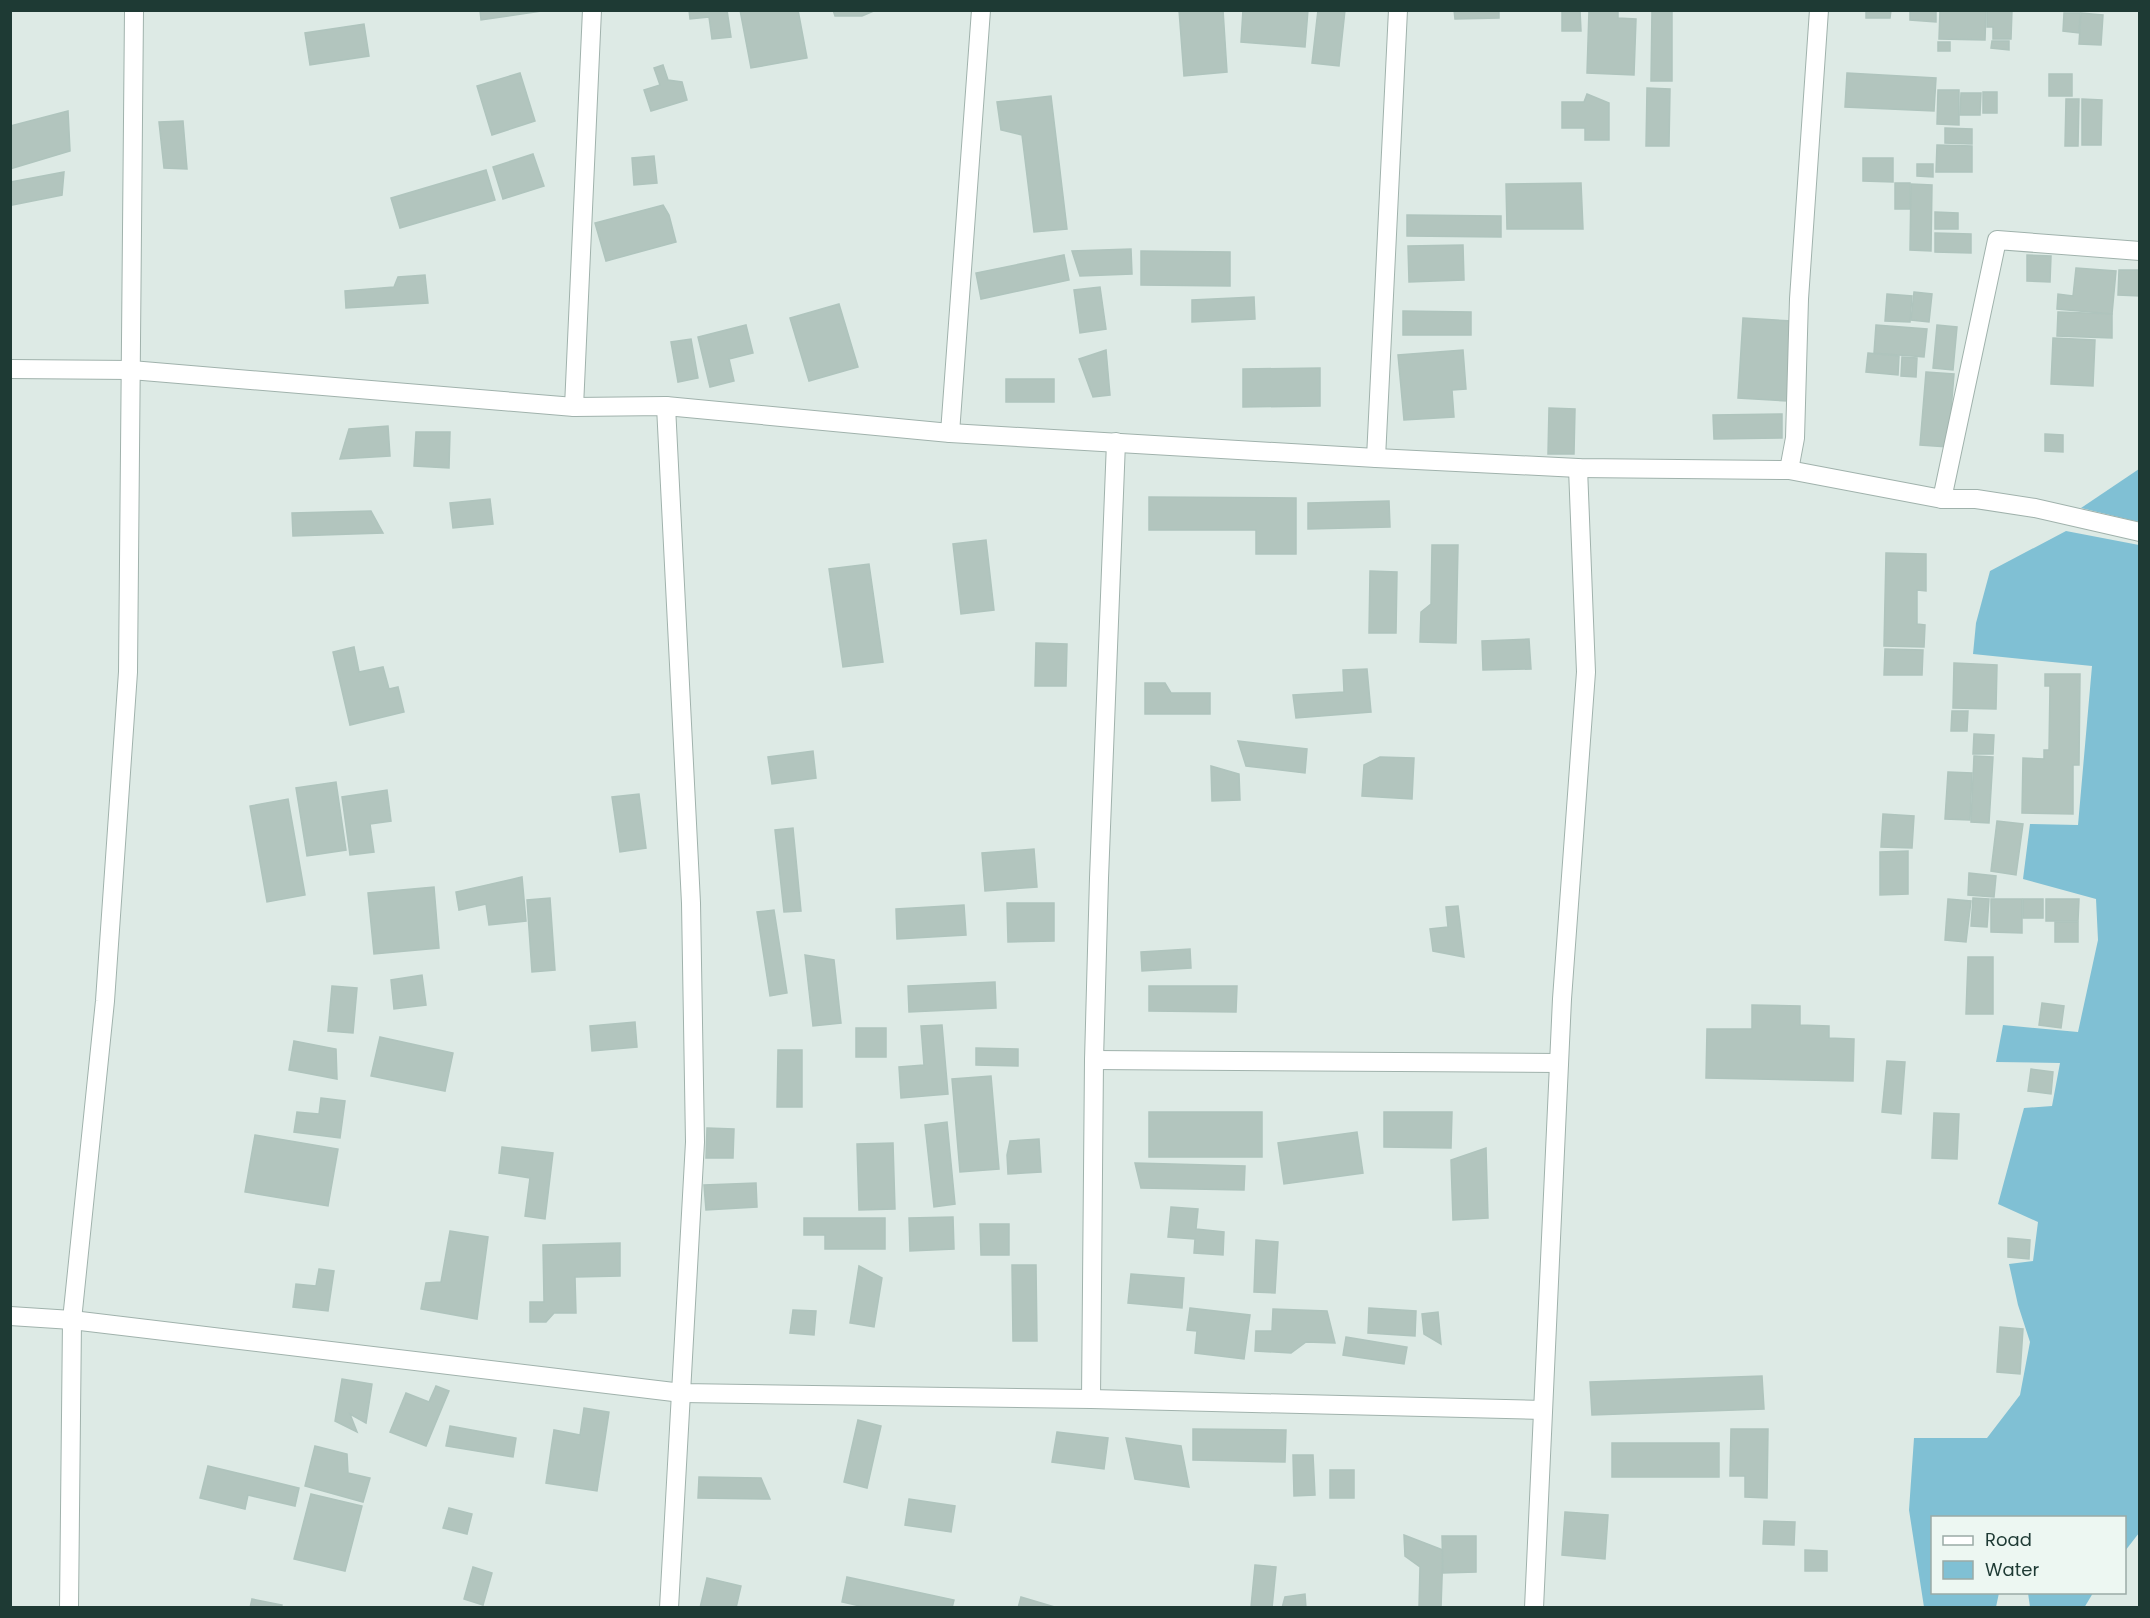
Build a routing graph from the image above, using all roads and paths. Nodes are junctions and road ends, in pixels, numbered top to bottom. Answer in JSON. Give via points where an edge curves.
{"nodes":[{"id":1,"x":134,"y":10,"type":"edge"},
{"id":2,"x":592,"y":10,"type":"edge"},
{"id":3,"x":981,"y":10,"type":"edge"},
{"id":4,"x":1398,"y":10,"type":"edge"},
{"id":5,"x":1819,"y":10,"type":"edge"},
{"id":6,"x":2139,"y":251,"type":"edge"},
{"id":7,"x":10,"y":369,"type":"edge"},
{"id":8,"x":130,"y":370,"type":"junction"},
{"id":9,"x":666,"y":406,"type":"junction"},
{"id":10,"x":573,"y":407,"type":"junction"},
{"id":11,"x":950,"y":433,"type":"junction"},
{"id":12,"x":1116,"y":442,"type":"junction"},
{"id":13,"x":1376,"y":458,"type":"junction"},
{"id":14,"x":1578,"y":468,"type":"junction"},
{"id":15,"x":1789,"y":470,"type":"junction"},
{"id":16,"x":1942,"y":499,"type":"junction"},
{"id":17,"x":2139,"y":532,"type":"edge"},
{"id":18,"x":1094,"y":1060,"type":"junction"},
{"id":19,"x":1559,"y":1063,"type":"junction"},
{"id":20,"x":10,"y":1316,"type":"edge"},
{"id":21,"x":72,"y":1320,"type":"junction"},
{"id":22,"x":682,"y":1393,"type":"junction"},
{"id":23,"x":1091,"y":1399,"type":"junction"},
{"id":24,"x":1543,"y":1410,"type":"junction"},
{"id":25,"x":69,"y":1608,"type":"edge"},
{"id":26,"x":669,"y":1608,"type":"edge"},
{"id":27,"x":1534,"y":1608,"type":"edge"}],
"edges":[{"from":1,"to":8,"type":"street"},
{"from":2,"to":10,"type":"street"},
{"from":3,"to":11,"type":"street"},
{"from":4,"to":13,"type":"street"},
{"from":5,"to":15,"type":"street","via":[[1799,299],[1795,438]]},
{"from":6,"to":16,"type":"street","via":[[1997,240]]},
{"from":7,"to":8,"type":"street"},
{"from":8,"to":10,"type":"street"},
{"from":8,"to":21,"type":"street","via":[[128,672],[105,1001]]},
{"from":9,"to":10,"type":"street"},
{"from":9,"to":11,"type":"street"},
{"from":9,"to":22,"type":"street","via":[[690,891],[694,1119]]},
{"from":11,"to":12,"type":"street"},
{"from":12,"to":13,"type":"street"},
{"from":12,"to":18,"type":"street"},
{"from":13,"to":14,"type":"street"},
{"from":14,"to":15,"type":"street"},
{"from":14,"to":19,"type":"street","via":[[1586,672]]},
{"from":15,"to":16,"type":"street"},
{"from":16,"to":17,"type":"street","via":[[1976,499],[2035,508]]},
{"from":18,"to":19,"type":"street"},
{"from":18,"to":23,"type":"street"},
{"from":19,"to":24,"type":"street"},
{"from":20,"to":21,"type":"street"},
{"from":21,"to":22,"type":"street"},
{"from":21,"to":25,"type":"street"},
{"from":22,"to":23,"type":"street"},
{"from":22,"to":26,"type":"street"},
{"from":23,"to":24,"type":"street"},
{"from":24,"to":27,"type":"street"}]}
